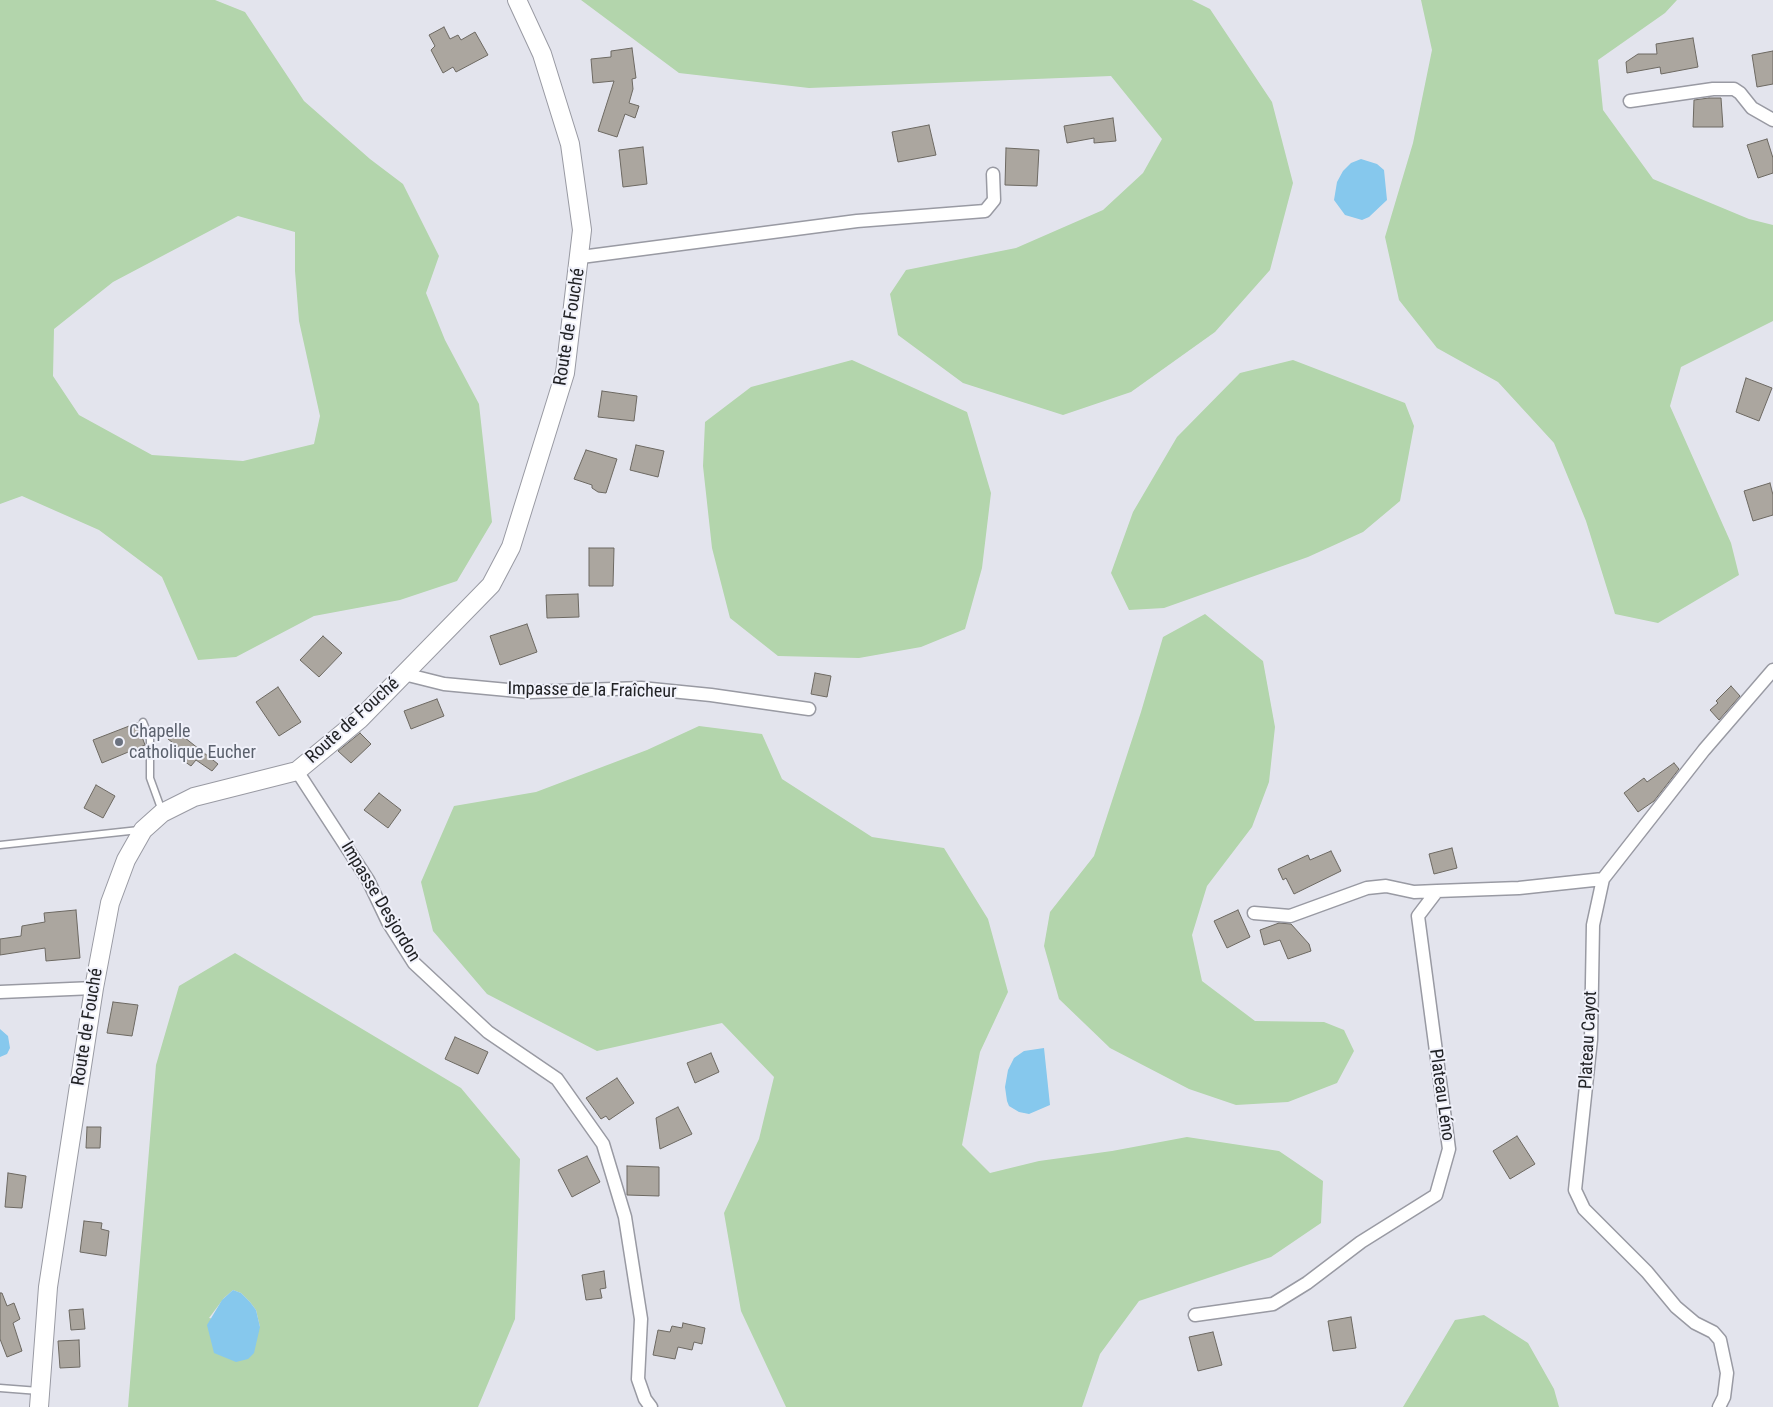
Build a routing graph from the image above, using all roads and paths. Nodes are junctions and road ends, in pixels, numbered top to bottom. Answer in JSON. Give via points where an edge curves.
{"nodes":[{"id":1,"x":517,"y":0,"type":"edge"},
{"id":2,"x":1630,"y":101,"type":"dead end"},
{"id":3,"x":1773,"y":120,"type":"edge"},
{"id":4,"x":993,"y":174,"type":"dead end"},
{"id":5,"x":581,"y":257,"type":"junction"},
{"id":6,"x":1773,"y":670,"type":"edge"},
{"id":7,"x":404,"y":674,"type":"junction"},
{"id":8,"x":809,"y":709,"type":"dead end"},
{"id":9,"x":143,"y":722,"type":"dead end"},
{"id":10,"x":297,"y":771,"type":"junction"},
{"id":11,"x":162,"y":813,"type":"junction"},
{"id":12,"x":143,"y":830,"type":"junction"},
{"id":13,"x":0,"y":845,"type":"edge"},
{"id":14,"x":1603,"y":879,"type":"junction"},
{"id":15,"x":1437,"y":891,"type":"junction"},
{"id":16,"x":1254,"y":913,"type":"dead end"},
{"id":17,"x":94,"y":988,"type":"junction"},
{"id":18,"x":0,"y":992,"type":"edge"},
{"id":19,"x":1195,"y":1315,"type":"dead end"},
{"id":20,"x":0,"y":1388,"type":"edge"},
{"id":21,"x":40,"y":1399,"type":"edge"},
{"id":22,"x":1722,"y":1404,"type":"edge"},
{"id":23,"x":651,"y":1407,"type":"edge"}],
"edges":[{"from":1,"to":5,"type":"main road","name":"Route de Fouché","via":[[542,54],[570,144],[582,230]]},
{"from":2,"to":3,"type":"street","via":[[1734,89],[1752,108]]},
{"from":4,"to":5,"type":"street","via":[[994,200],[985,211],[857,221]]},
{"from":5,"to":7,"type":"main road","name":"Route de Fouché","via":[[565,373],[512,547],[491,585]]},
{"from":6,"to":14,"type":"street","name":"Plateau Cayot","via":[[1704,750]]},
{"from":7,"to":8,"type":"street","name":"Impasse de la Fraîcheur","via":[[444,684],[530,692],[641,688]]},
{"from":7,"to":10,"type":"main road","name":"Route de Fouché","via":[[360,719]]},
{"from":9,"to":11,"type":"lane","via":[[150,739],[150,778]]},
{"from":10,"to":11,"type":"main road","name":"Route de Fouché","via":[[194,797]]},
{"from":10,"to":23,"type":"street","name":"Impasse Desjordon","via":[[368,880],[388,922],[414,963],[488,1032],[557,1079],[603,1144],[625,1217],[641,1320],[638,1379]]},
{"from":11,"to":12,"type":"main road","name":"Route de Fouché"},
{"from":12,"to":13,"type":"lane"},
{"from":12,"to":17,"type":"main road","name":"Route de Fouché","via":[[126,860],[110,903]]},
{"from":14,"to":15,"type":"street","via":[[1519,888]]},
{"from":14,"to":22,"type":"street","name":"Plateau Cayot","via":[[1593,924],[1591,1040],[1575,1190],[1584,1209],[1647,1272],[1676,1307],[1720,1340],[1727,1373]]},
{"from":15,"to":16,"type":"street","via":[[1414,892],[1386,886],[1367,888],[1290,916]]},
{"from":15,"to":19,"type":"street","name":"Plateau Léno","via":[[1418,916],[1448,1149],[1436,1196],[1361,1242],[1308,1284],[1273,1304]]},
{"from":17,"to":18,"type":"street"},
{"from":17,"to":21,"type":"main road","name":"Route de Fouché","via":[[48,1287]]},
{"from":20,"to":21,"type":"lane"}]}
